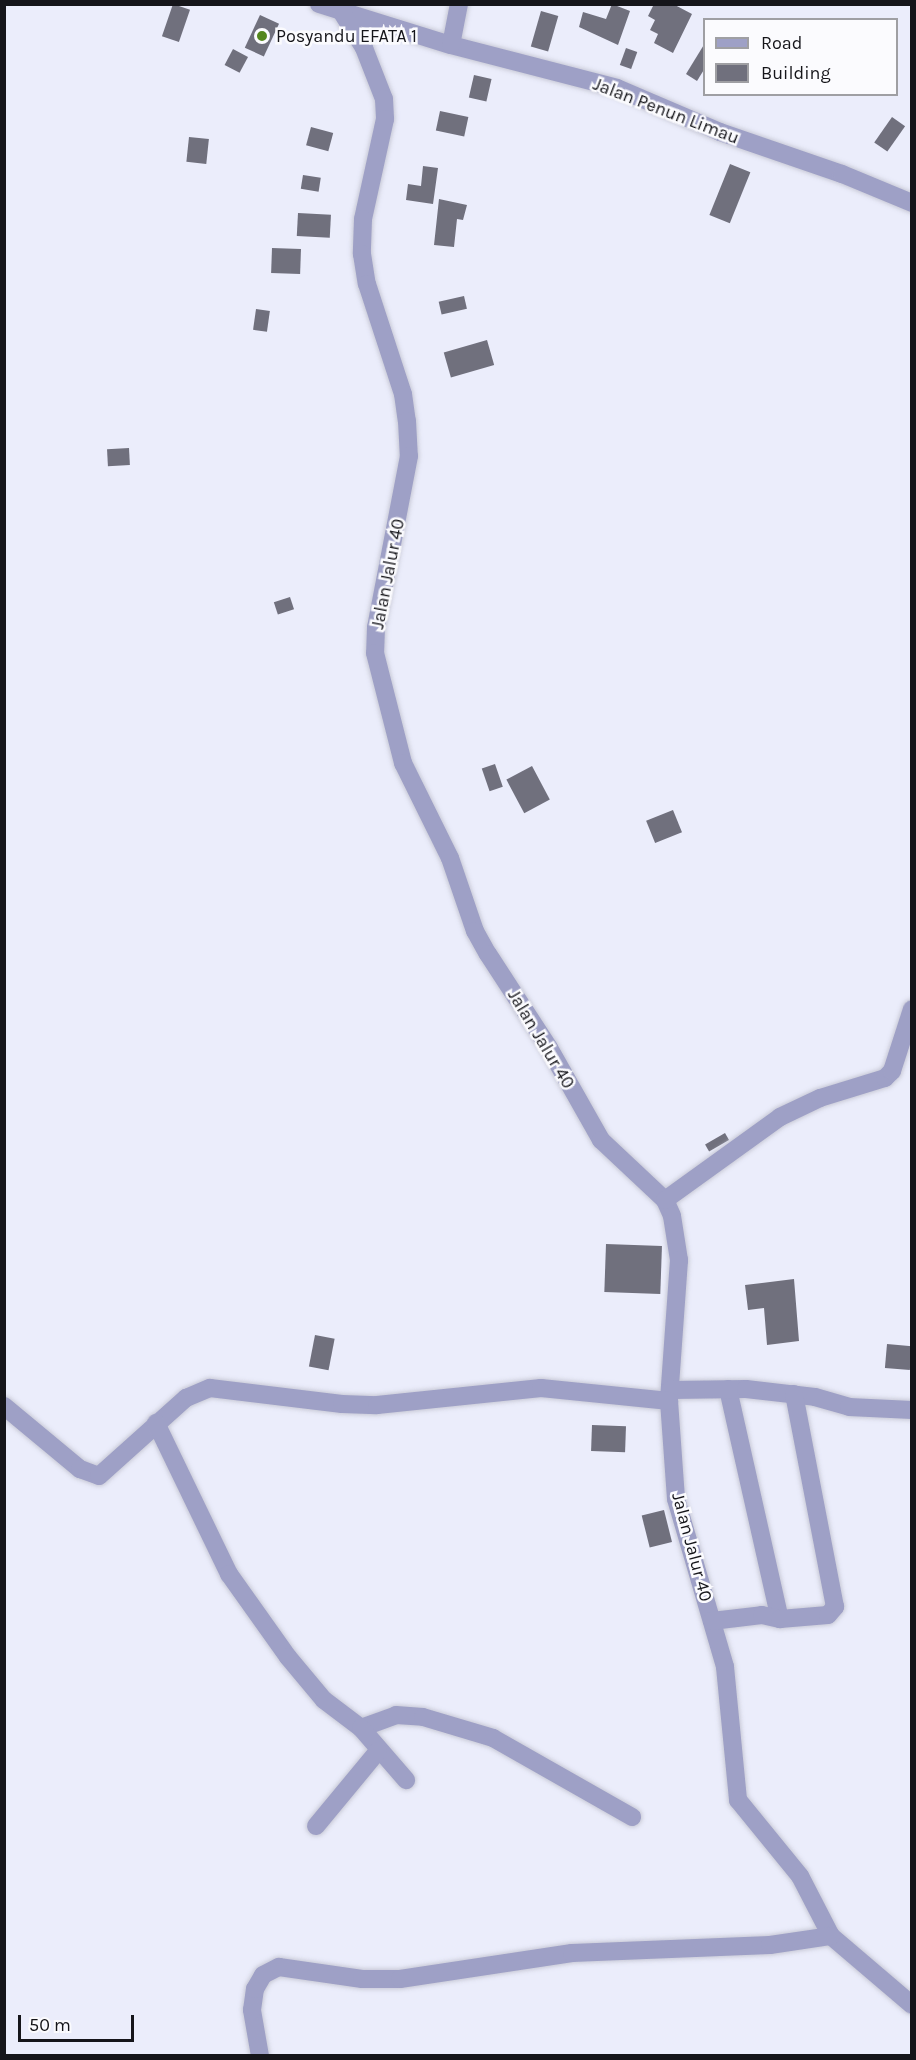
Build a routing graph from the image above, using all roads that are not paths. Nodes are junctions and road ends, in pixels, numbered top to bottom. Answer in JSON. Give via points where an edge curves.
{"nodes":[{"id":1,"x":319,"y":4,"type":"edge"},
{"id":2,"x":459,"y":4,"type":"edge"},
{"id":3,"x":340,"y":11,"type":"junction"},
{"id":4,"x":452,"y":45,"type":"junction"},
{"id":5,"x":912,"y":203,"type":"edge"},
{"id":6,"x":912,"y":1009,"type":"edge"},
{"id":7,"x":665,"y":1200,"type":"junction"},
{"id":8,"x":728,"y":1389,"type":"junction"},
{"id":9,"x":794,"y":1394,"type":"junction"},
{"id":10,"x":669,"y":1396,"type":"junction"},
{"id":11,"x":4,"y":1406,"type":"edge"},
{"id":12,"x":912,"y":1410,"type":"edge"},
{"id":13,"x":156,"y":1423,"type":"junction"},
{"id":14,"x":780,"y":1619,"type":"junction"},
{"id":15,"x":712,"y":1621,"type":"junction"},
{"id":16,"x":361,"y":1728,"type":"junction"},
{"id":17,"x":378,"y":1751,"type":"junction"},
{"id":18,"x":406,"y":1780,"type":"dead end"},
{"id":19,"x":632,"y":1816,"type":"dead end"},
{"id":20,"x":316,"y":1826,"type":"dead end"},
{"id":21,"x":831,"y":1935,"type":"junction"},
{"id":22,"x":912,"y":2005,"type":"edge"},
{"id":23,"x":260,"y":2055,"type":"edge"}],
"edges":[{"from":1,"to":3,"type":"street"},
{"from":2,"to":4,"type":"street"},
{"from":3,"to":4,"type":"street","name":"Jalan Penun Limau"},
{"from":3,"to":7,"type":"street","name":"Jalan Jalur 40","via":[[364,48],[384,99],[385,119],[363,219],[362,254],[367,284],[403,394],[410,456],[376,627],[375,653],[397,742],[488,954],[601,1140]]},
{"from":4,"to":5,"type":"street","name":"Jalan Penun Limau","via":[[617,88],[720,132]]},
{"from":6,"to":7,"type":"street","via":[[892,1071],[885,1078],[820,1098],[780,1117]]},
{"from":7,"to":10,"type":"street","name":"Jalan Jalur 40","via":[[676,1230],[679,1260]]},
{"from":8,"to":9,"type":"street"},
{"from":8,"to":10,"type":"street"},
{"from":8,"to":14,"type":"street"},
{"from":9,"to":12,"type":"street","via":[[849,1407]]},
{"from":9,"to":14,"type":"street","via":[[835,1607],[828,1615]]},
{"from":10,"to":13,"type":"street","via":[[541,1388],[342,1404],[210,1388],[198,1389]]},
{"from":10,"to":15,"type":"street","name":"Jalan Jalur 40","via":[[676,1498]]},
{"from":11,"to":13,"type":"street","via":[[91,1476],[110,1470]]},
{"from":13,"to":16,"type":"street","via":[[230,1574],[288,1657],[324,1700]]},
{"from":14,"to":15,"type":"street","via":[[762,1615]]},
{"from":15,"to":21,"type":"street","name":"Jalan Jalur 40","via":[[732,1709],[738,1800],[800,1876]]},
{"from":16,"to":17,"type":"street"},
{"from":16,"to":19,"type":"street","via":[[396,1715],[423,1717],[494,1738]]},
{"from":17,"to":18,"type":"street"},
{"from":17,"to":20,"type":"street"},
{"from":21,"to":22,"type":"street","name":"Jalan Jalur 40"},
{"from":21,"to":23,"type":"street","via":[[770,1945],[573,1953],[400,1979],[362,1979],[279,1967],[263,1975],[255,1989],[252,2010]]}]}
